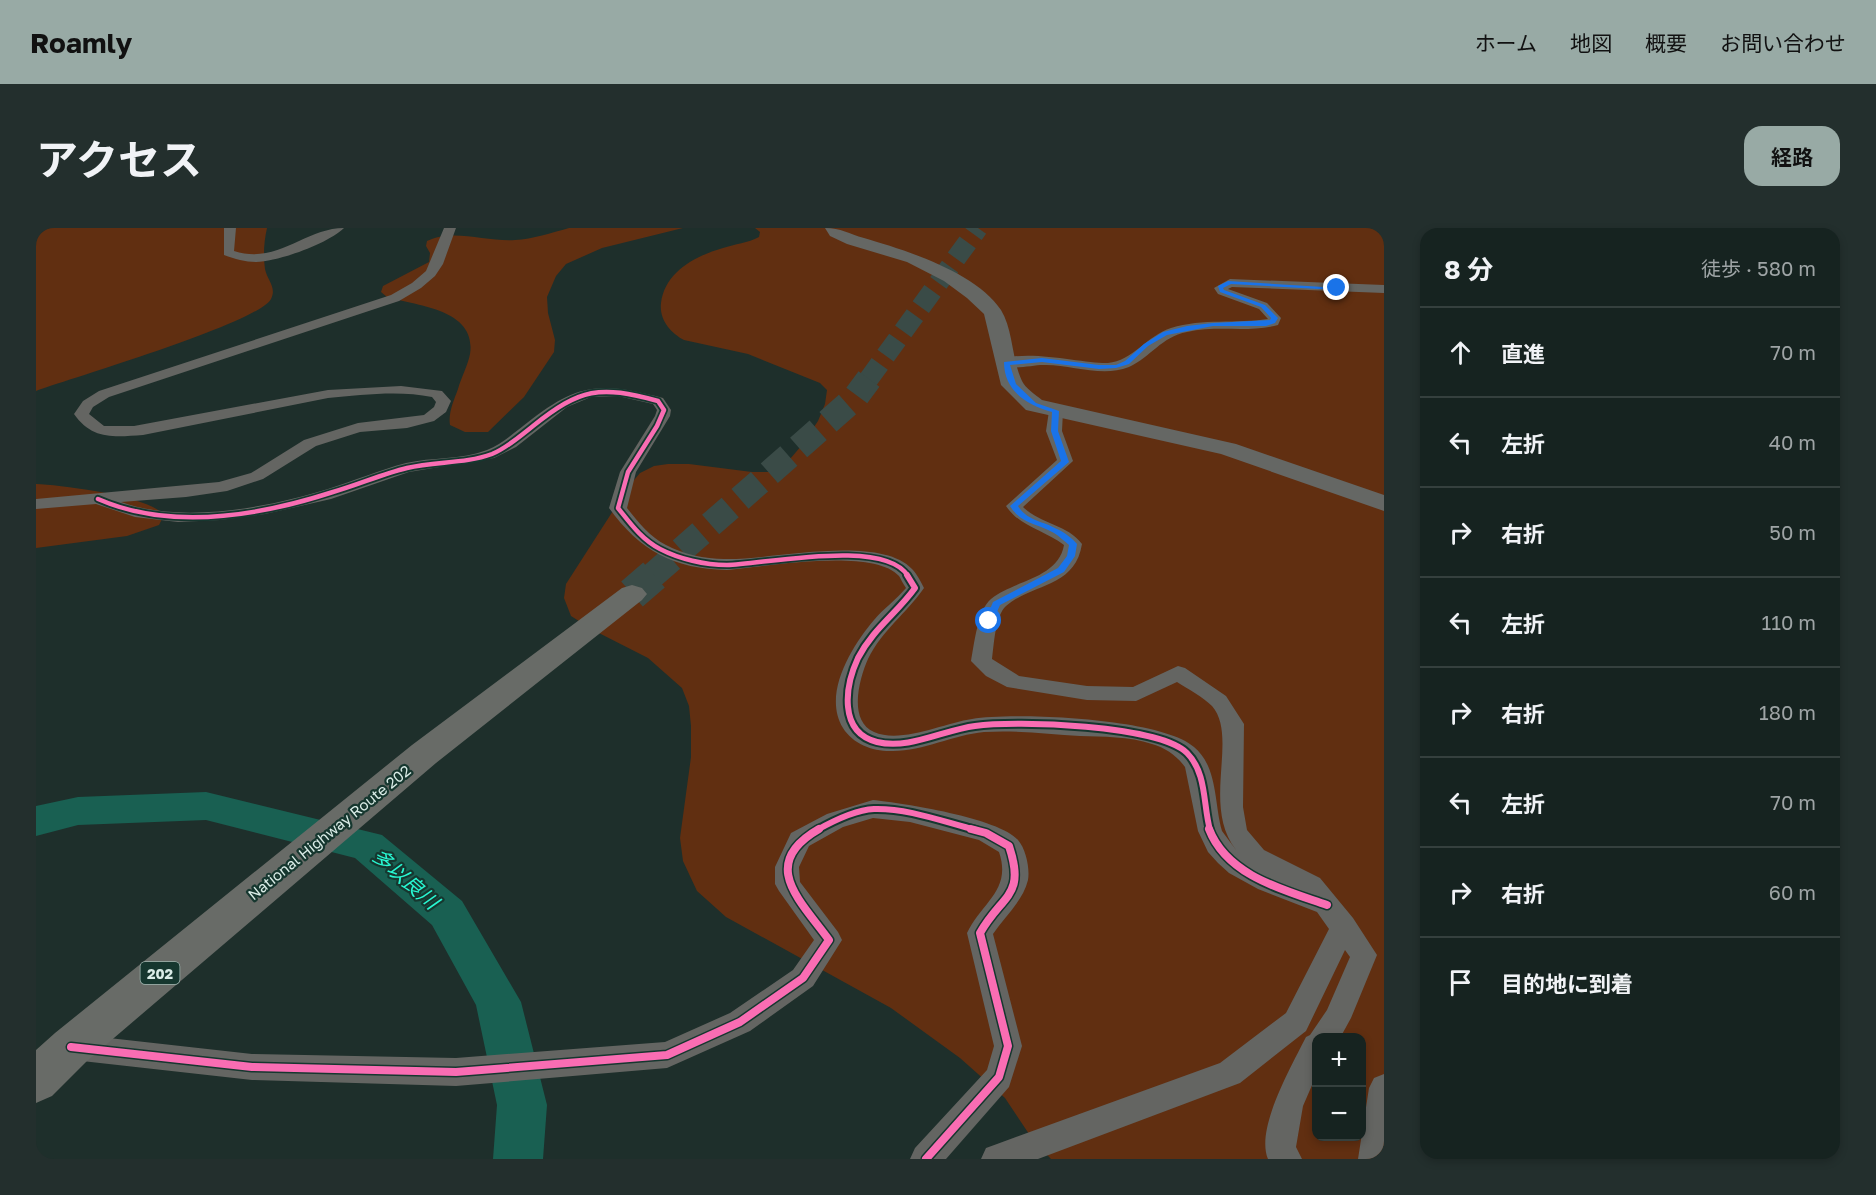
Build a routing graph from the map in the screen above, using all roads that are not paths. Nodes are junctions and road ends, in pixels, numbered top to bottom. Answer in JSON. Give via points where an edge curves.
{"nodes":[{"id":1,"x":230,"y":228,"type":"edge"},
{"id":2,"x":339,"y":228,"type":"edge"},
{"id":3,"x":450,"y":228,"type":"edge"},
{"id":4,"x":833,"y":228,"type":"edge"},
{"id":5,"x":1384,"y":289,"type":"edge"},
{"id":6,"x":1006,"y":363,"type":"junction"},
{"id":7,"x":1056,"y":411,"type":"junction"},
{"id":8,"x":98,"y":499,"type":"junction"},
{"id":9,"x":1384,"y":503,"type":"edge"},
{"id":10,"x":36,"y":504,"type":"edge"},
{"id":11,"x":632,"y":594,"type":"tunnel mouth"},
{"id":12,"x":1335,"y":915,"type":"junction"},
{"id":13,"x":1326,"y":1033,"type":"edge"},
{"id":14,"x":1312,"y":1056,"type":"edge"},
{"id":15,"x":46,"y":1068,"type":"edge"},
{"id":16,"x":1384,"y":1088,"type":"edge"},
{"id":17,"x":926,"y":1159,"type":"edge"},
{"id":18,"x":997,"y":1159,"type":"edge"},
{"id":19,"x":1286,"y":1159,"type":"edge"},
{"id":20,"x":1374,"y":1159,"type":"edge"}],
"edges":[{"from":1,"to":2,"type":"street","via":[[228,253],[248,258],[282,253]]},
{"from":3,"to":8,"type":"street","via":[[434,268],[418,285],[395,298],[104,394],[81,414],[86,424],[97,430],[143,430],[357,391],[423,392],[444,401],[441,409],[429,418],[358,428],[310,443],[257,476],[221,487]]},
{"from":4,"to":6,"type":"street","via":[[853,240],[913,258],[974,294],[993,312]]},
{"from":5,"to":6,"type":"street","via":[[1230,283],[1220,288],[1222,291],[1263,306],[1275,318],[1273,322],[1213,325],[1165,334],[1127,363],[1116,366],[1042,360]]},
{"from":6,"to":7,"type":"street","via":[[1012,385],[1034,405]]},
{"from":7,"to":9,"type":"street","via":[[1228,449]]},
{"from":7,"to":12,"type":"street","via":[[1054,431],[1065,462],[1014,506],[1030,522],[1055,531],[1073,544],[1071,556],[1061,570],[997,603],[981,661],[1014,682],[1087,693],[1136,694],[1178,673],[1195,683],[1219,701],[1233,724],[1231,807],[1236,833],[1255,856],[1311,885]]},
{"from":8,"to":10,"type":"street"},
{"from":8,"to":12,"type":"street","via":[[122,510],[160,517],[274,507],[407,468],[488,455],[512,443],[555,407],[580,393],[603,391],[658,401],[664,410],[662,420],[622,481],[618,508],[643,539],[667,552],[724,565],[861,555],[901,567],[913,579],[915,588],[882,623],[855,666],[847,708],[852,727],[863,736],[897,743],[998,723],[1116,730],[1164,740],[1192,758],[1201,772],[1206,822],[1217,845],[1237,866]]},
{"from":11,"to":15,"type":"highway","name":"National Highway Route 202","number":"202","via":[[424,754]]},
{"from":12,"to":13,"type":"street","via":[[1364,956]]},
{"from":12,"to":18,"type":"street","via":[[1296,1022],[1230,1073]]},
{"from":14,"to":19,"type":"street","via":[[1288,1105],[1280,1151]]},
{"from":15,"to":17,"type":"street","via":[[252,1067],[456,1072],[667,1055],[740,1022],[803,978],[829,940],[788,884],[787,867],[800,840],[835,820],[873,809],[910,813],[986,833],[1009,846],[1016,869],[1014,888],[986,920],[980,933],[1008,1046],[999,1077]]},
{"from":16,"to":20,"type":"street"}]}
